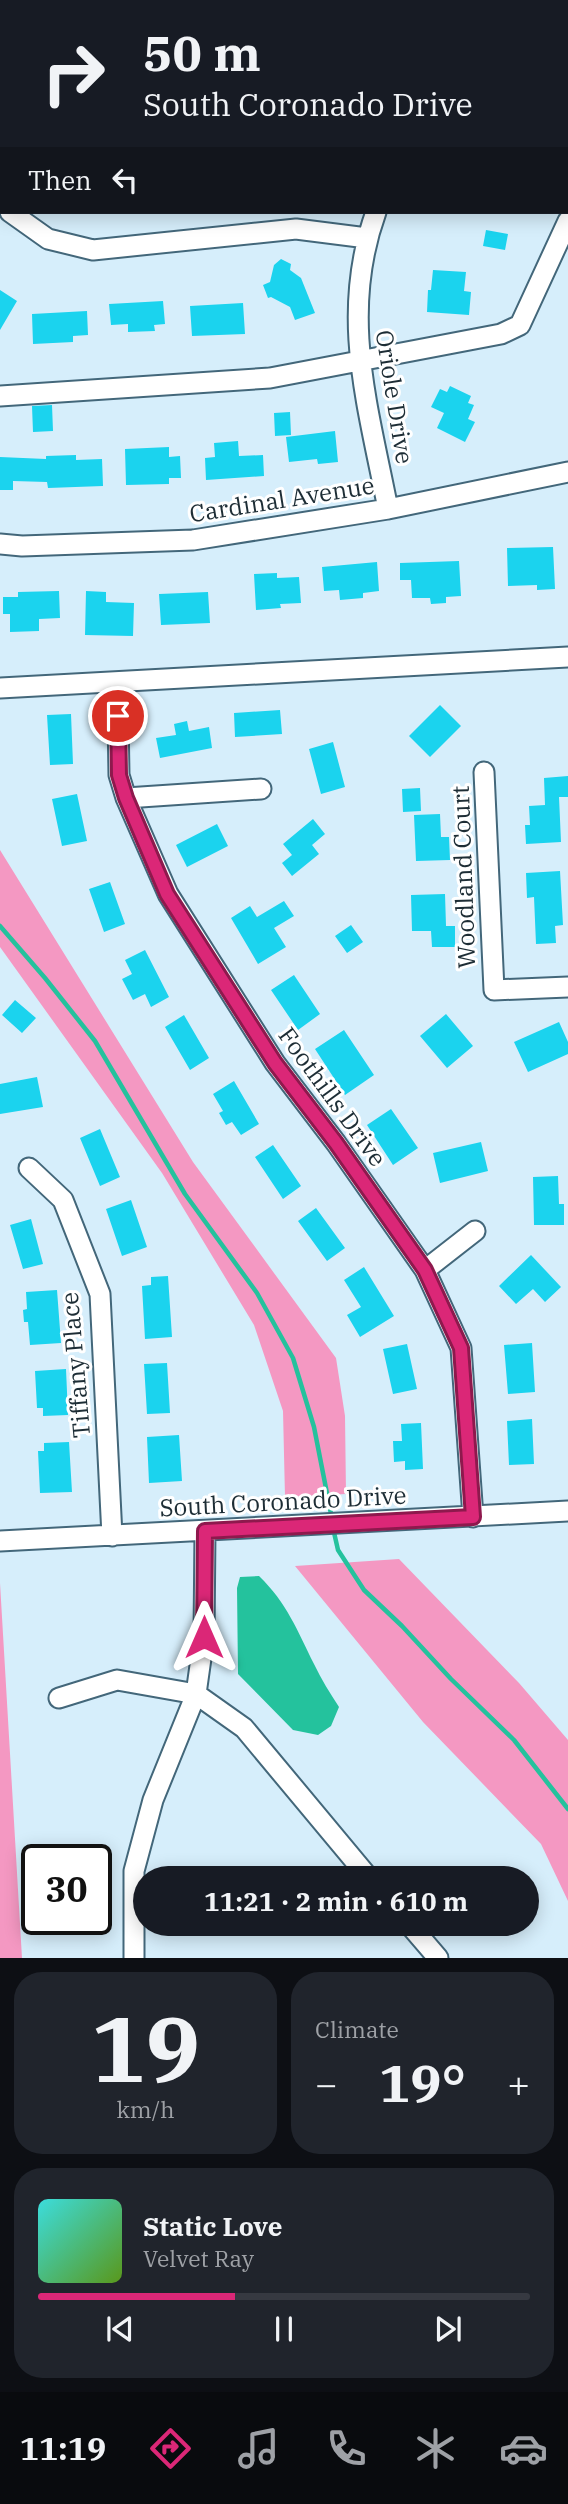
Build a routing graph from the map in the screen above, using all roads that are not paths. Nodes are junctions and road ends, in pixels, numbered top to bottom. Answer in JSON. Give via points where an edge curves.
{"nodes":[{"id":1,"x":13,"y":214,"type":"edge"},
{"id":2,"x":375,"y":214,"type":"edge"},
{"id":3,"x":568,"y":221,"type":"edge"},
{"id":4,"x":367,"y":238,"type":"junction"},
{"id":5,"x":359,"y":359,"type":"junction"},
{"id":6,"x":0,"y":396,"type":"edge"},
{"id":7,"x":568,"y":472,"type":"edge"},
{"id":8,"x":388,"y":509,"type":"junction"},
{"id":9,"x":0,"y":544,"type":"edge"},
{"id":10,"x":568,"y":657,"type":"edge"},
{"id":11,"x":0,"y":688,"type":"edge"},
{"id":12,"x":118,"y":716,"type":"dead end"},
{"id":13,"x":484,"y":772,"type":"dead end"},
{"id":14,"x":261,"y":789,"type":"dead end"},
{"id":15,"x":126,"y":798,"type":"junction"},
{"id":16,"x":568,"y":987,"type":"edge"},
{"id":17,"x":29,"y":1168,"type":"dead end"},
{"id":18,"x":475,"y":1231,"type":"dead end"},
{"id":19,"x":425,"y":1270,"type":"junction"},
{"id":20,"x":568,"y":1511,"type":"edge"},
{"id":21,"x":473,"y":1517,"type":"junction"},
{"id":22,"x":205,"y":1531,"type":"junction"},
{"id":23,"x":111,"y":1536,"type":"junction"},
{"id":24,"x":0,"y":1542,"type":"edge"},
{"id":25,"x":196,"y":1694,"type":"junction"},
{"id":26,"x":59,"y":1699,"type":"dead end"},
{"id":27,"x":359,"y":1866,"type":"edge"},
{"id":28,"x":419,"y":1936,"type":"edge"},
{"id":29,"x":134,"y":1958,"type":"edge"},
{"id":30,"x":438,"y":1958,"type":"edge"}],
"edges":[{"from":1,"to":4,"type":"street","via":[[48,239],[93,250],[296,229]]},
{"from":2,"to":4,"type":"street","name":"Oriole Drive"},
{"from":3,"to":5,"type":"street","via":[[520,325],[500,334]]},
{"from":4,"to":5,"type":"street","name":"Oriole Drive","via":[[357,297]]},
{"from":5,"to":6,"type":"street","via":[[270,378]]},
{"from":5,"to":8,"type":"street","name":"Oriole Drive"},
{"from":7,"to":8,"type":"street","name":"Cardinal Avenue"},
{"from":8,"to":9,"type":"street","name":"Cardinal Avenue","via":[[193,540]]},
{"from":10,"to":11,"type":"street"},
{"from":12,"to":15,"type":"street","name":"Foothills Drive","via":[[119,775]]},
{"from":13,"to":16,"type":"street","name":"Woodland Court","via":[[494,990]]},
{"from":14,"to":15,"type":"street"},
{"from":15,"to":19,"type":"street","name":"Foothills Drive","via":[[167,894],[275,1063]]},
{"from":17,"to":23,"type":"street","name":"Tiffany Place","via":[[63,1200],[100,1294]]},
{"from":18,"to":19,"type":"street"},
{"from":19,"to":21,"type":"street","name":"Foothills Drive","via":[[461,1348]]},
{"from":20,"to":21,"type":"street","name":"South Coronado Drive"},
{"from":21,"to":22,"type":"street","name":"South Coronado Drive"},
{"from":22,"to":23,"type":"street","name":"South Coronado Drive"},
{"from":22,"to":25,"type":"street","via":[[204,1637]]},
{"from":23,"to":24,"type":"street","name":"South Coronado Drive"},
{"from":25,"to":26,"type":"street","via":[[117,1680]]},
{"from":25,"to":27,"type":"street","via":[[244,1728]]},
{"from":25,"to":29,"type":"street","via":[[153,1800],[134,1871]]},
{"from":28,"to":30,"type":"street"}]}
